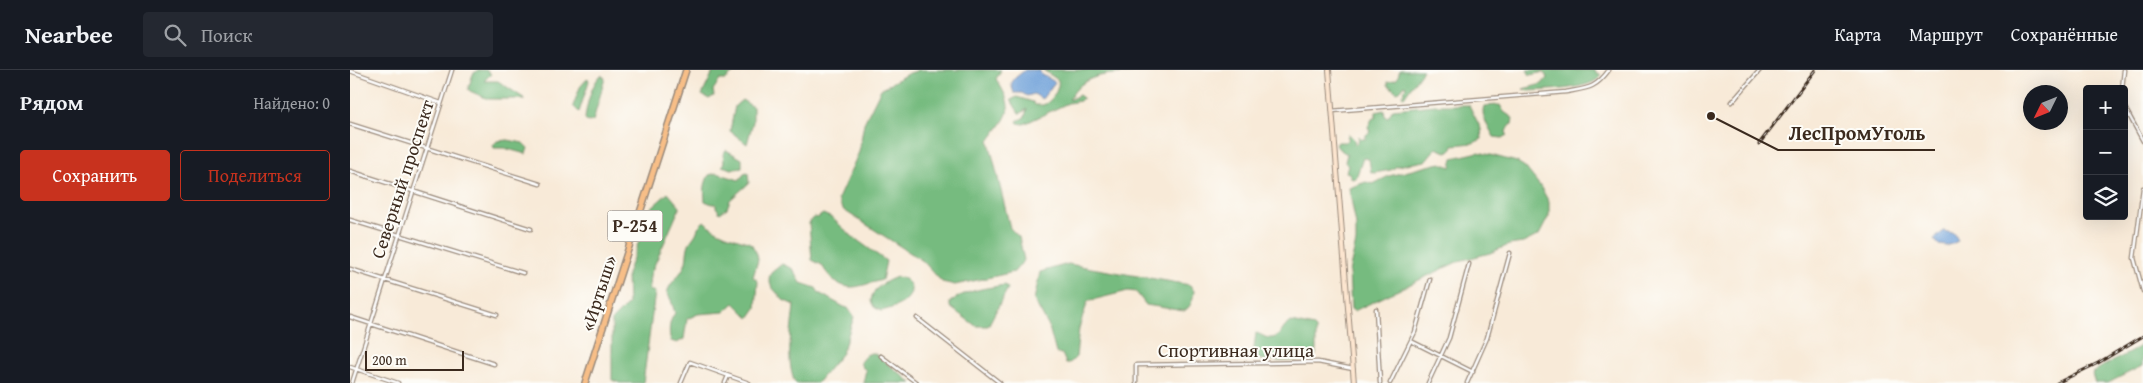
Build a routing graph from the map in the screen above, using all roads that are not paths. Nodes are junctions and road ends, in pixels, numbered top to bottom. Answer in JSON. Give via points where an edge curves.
{"nodes":[{"id":1,"x":350,"y":70,"type":"edge"},
{"id":2,"x":452,"y":70,"type":"edge"},
{"id":3,"x":686,"y":70,"type":"edge"},
{"id":4,"x":1329,"y":70,"type":"edge"},
{"id":5,"x":1609,"y":70,"type":"edge"},
{"id":6,"x":1760,"y":70,"type":"edge"},
{"id":7,"x":2124,"y":70,"type":"edge"},
{"id":8,"x":2122,"y":85,"type":"edge"},
{"id":9,"x":1732,"y":102,"type":"dead end"},
{"id":10,"x":441,"y":103,"type":"junction"},
{"id":11,"x":1332,"y":111,"type":"junction"},
{"id":12,"x":2128,"y":113,"type":"edge"},
{"id":13,"x":350,"y":124,"type":"edge"},
{"id":14,"x":2143,"y":141,"type":"edge"},
{"id":15,"x":427,"y":148,"type":"junction"},
{"id":16,"x":350,"y":171,"type":"edge"},
{"id":17,"x":540,"y":184,"type":"dead end"},
{"id":18,"x":2143,"y":188,"type":"edge"},
{"id":19,"x":413,"y":191,"type":"junction"},
{"id":20,"x":350,"y":220,"type":"edge"},
{"id":21,"x":530,"y":229,"type":"dead end"},
{"id":22,"x":399,"y":235,"type":"junction"},
{"id":23,"x":1510,"y":253,"type":"dead end"},
{"id":24,"x":1470,"y":264,"type":"dead end"},
{"id":25,"x":350,"y":269,"type":"edge"},
{"id":26,"x":523,"y":273,"type":"dead end"},
{"id":27,"x":1430,"y":279,"type":"dead end"},
{"id":28,"x":384,"y":280,"type":"junction"},
{"id":29,"x":2143,"y":290,"type":"edge"},
{"id":30,"x":1376,"y":309,"type":"dead end"},
{"id":31,"x":497,"y":315,"type":"dead end"},
{"id":32,"x":350,"y":317,"type":"edge"},
{"id":33,"x":917,"y":318,"type":"dead end"},
{"id":34,"x":370,"y":324,"type":"junction"},
{"id":35,"x":1411,"y":341,"type":"junction"},
{"id":36,"x":1442,"y":355,"type":"junction"},
{"id":37,"x":881,"y":356,"type":"dead end"},
{"id":38,"x":494,"y":364,"type":"dead end"},
{"id":39,"x":350,"y":367,"type":"edge"},
{"id":40,"x":356,"y":369,"type":"junction"},
{"id":41,"x":1353,"y":369,"type":"junction"},
{"id":42,"x":1473,"y":372,"type":"junction"},
{"id":43,"x":728,"y":376,"type":"junction"},
{"id":44,"x":352,"y":383,"type":"edge"},
{"id":45,"x":398,"y":383,"type":"edge"},
{"id":46,"x":585,"y":383,"type":"edge"},
{"id":47,"x":681,"y":383,"type":"edge"},
{"id":48,"x":725,"y":383,"type":"edge"},
{"id":49,"x":748,"y":383,"type":"edge"},
{"id":50,"x":917,"y":383,"type":"edge"},
{"id":51,"x":1000,"y":383,"type":"edge"},
{"id":52,"x":1136,"y":383,"type":"edge"},
{"id":53,"x":1354,"y":383,"type":"edge"},
{"id":54,"x":1380,"y":383,"type":"edge"},
{"id":55,"x":1390,"y":383,"type":"edge"},
{"id":56,"x":1428,"y":383,"type":"edge"},
{"id":57,"x":1467,"y":383,"type":"edge"}],
"edges":[{"from":1,"to":10,"type":"street"},
{"from":2,"to":10,"type":"street","name":"Северный проспект"},
{"from":3,"to":46,"type":"highway","name":"«Иртыш»","number":"Р-254"},
{"from":4,"to":11,"type":"street"},
{"from":5,"to":11,"type":"street","via":[[1599,83],[1566,92]]},
{"from":6,"to":9,"type":"street"},
{"from":7,"to":8,"type":"street"},
{"from":10,"to":15,"type":"street","name":"Северный проспект"},
{"from":11,"to":41,"type":"street"},
{"from":12,"to":14,"type":"street"},
{"from":13,"to":15,"type":"street"},
{"from":15,"to":17,"type":"street"},
{"from":15,"to":19,"type":"street","name":"Северный проспект"},
{"from":16,"to":19,"type":"street"},
{"from":18,"to":29,"type":"street","via":[[2134,258]]},
{"from":19,"to":21,"type":"street"},
{"from":19,"to":22,"type":"street","name":"Северный проспект"},
{"from":20,"to":22,"type":"street"},
{"from":22,"to":26,"type":"street"},
{"from":22,"to":28,"type":"street","name":"Северный проспект"},
{"from":23,"to":42,"type":"street"},
{"from":24,"to":36,"type":"street"},
{"from":25,"to":28,"type":"street"},
{"from":27,"to":35,"type":"street"},
{"from":28,"to":31,"type":"street"},
{"from":28,"to":34,"type":"street","name":"Северный проспект"},
{"from":30,"to":54,"type":"street"},
{"from":32,"to":34,"type":"street"},
{"from":33,"to":51,"type":"street"},
{"from":34,"to":38,"type":"street"},
{"from":34,"to":40,"type":"street","name":"Северный проспект"},
{"from":35,"to":36,"type":"street"},
{"from":35,"to":55,"type":"street"},
{"from":36,"to":42,"type":"street"},
{"from":36,"to":56,"type":"street"},
{"from":37,"to":50,"type":"street"},
{"from":39,"to":40,"type":"street"},
{"from":40,"to":44,"type":"street","name":"Северный проспект"},
{"from":40,"to":45,"type":"street"},
{"from":41,"to":52,"type":"street","name":"Спортивная улица","via":[[1318,362],[1136,365]]},
{"from":41,"to":53,"type":"street"},
{"from":42,"to":57,"type":"street"},
{"from":43,"to":47,"type":"street","via":[[690,362]]},
{"from":43,"to":48,"type":"street"},
{"from":43,"to":49,"type":"street"}]}
